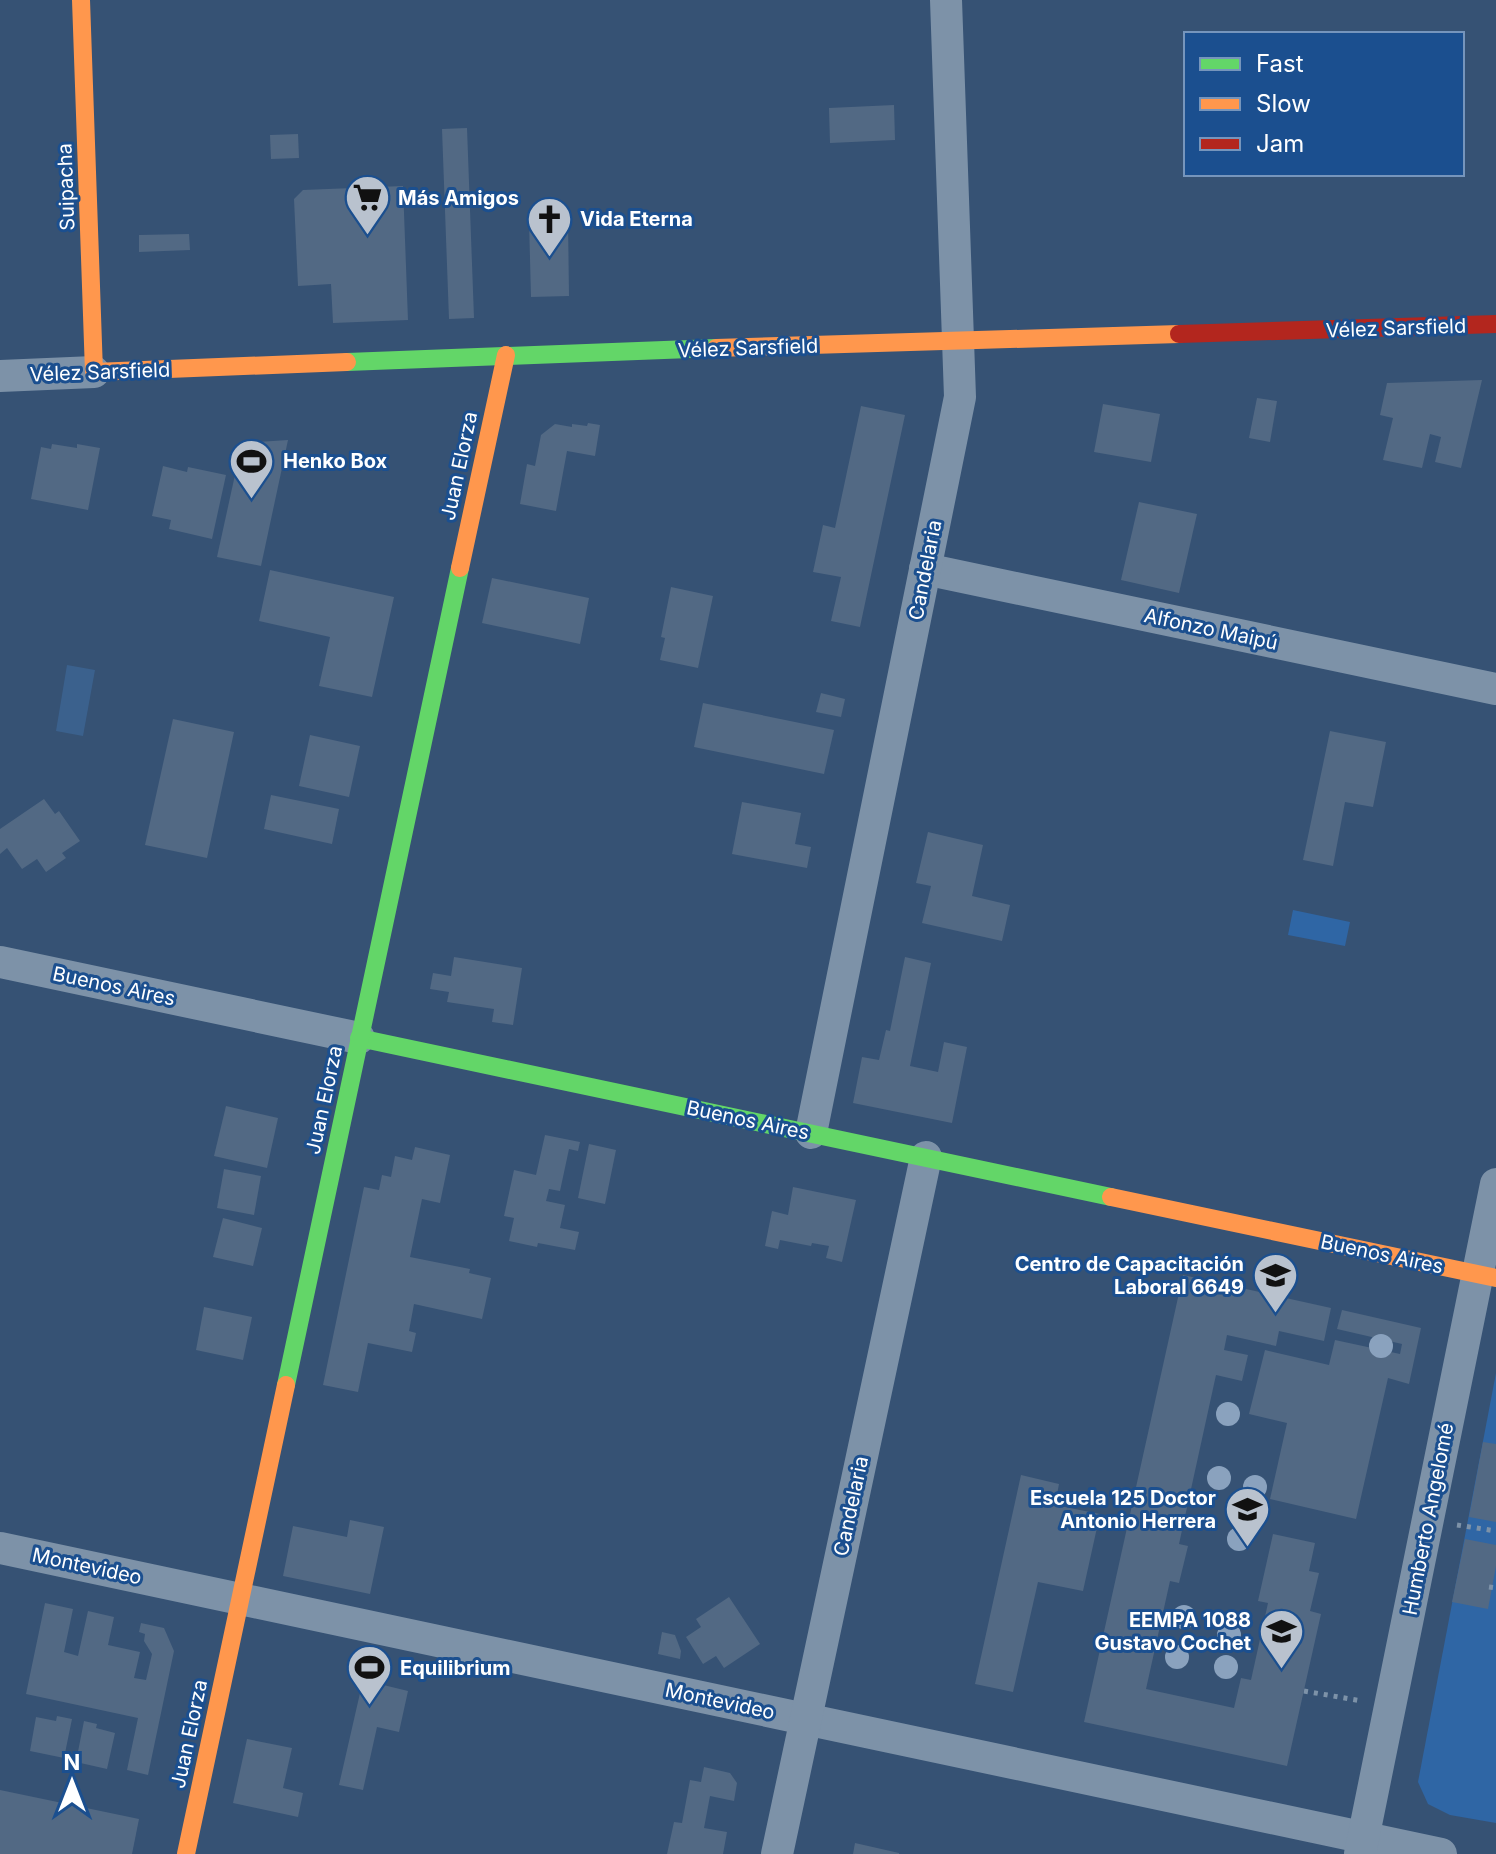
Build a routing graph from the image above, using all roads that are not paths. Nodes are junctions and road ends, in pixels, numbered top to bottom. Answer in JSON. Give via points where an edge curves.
{"nodes":[{"id":1,"x":81,"y":0,"type":"edge"},
{"id":2,"x":946,"y":0,"type":"edge"},
{"id":3,"x":1496,"y":324,"type":"edge"},
{"id":4,"x":958,"y":341,"type":"junction"},
{"id":5,"x":506,"y":355,"type":"junction"},
{"id":6,"x":94,"y":372,"type":"junction"},
{"id":7,"x":0,"y":376,"type":"edge"},
{"id":8,"x":925,"y":569,"type":"junction"},
{"id":9,"x":1496,"y":689,"type":"edge"},
{"id":10,"x":0,"y":962,"type":"edge"},
{"id":11,"x":359,"y":1038,"type":"junction"},
{"id":12,"x":811,"y":1133,"type":"junction"},
{"id":13,"x":926,"y":1157,"type":"junction"},
{"id":14,"x":1496,"y":1184,"type":"edge"},
{"id":15,"x":1487,"y":1276,"type":"edge"},
{"id":16,"x":0,"y":1548,"type":"edge"},
{"id":17,"x":240,"y":1599,"type":"junction"},
{"id":18,"x":806,"y":1719,"type":"junction"},
{"id":19,"x":1362,"y":1846,"type":"edge"},
{"id":20,"x":186,"y":1854,"type":"edge"},
{"id":21,"x":777,"y":1854,"type":"edge"},
{"id":22,"x":1441,"y":1854,"type":"edge"}],
"edges":[{"from":1,"to":6,"type":"main road","name":"Suipacha"},
{"from":2,"to":4,"type":"street","name":"Candelaria"},
{"from":3,"to":4,"type":"main road","name":"Vélez Sarsfield"},
{"from":4,"to":5,"type":"main road","name":"Vélez Sarsfield"},
{"from":4,"to":8,"type":"street","name":"Candelaria","via":[[960,397]]},
{"from":5,"to":6,"type":"main road","name":"Vélez Sarsfield"},
{"from":5,"to":11,"type":"main road","name":"Juan Elorza"},
{"from":6,"to":7,"type":"street","name":"Vélez Sarsfield"},
{"from":8,"to":9,"type":"street","name":"Alfonzo Maipú"},
{"from":8,"to":12,"type":"street","name":"Candelaria"},
{"from":10,"to":11,"type":"street","name":"Buenos Aires"},
{"from":11,"to":12,"type":"main road","name":"Buenos Aires"},
{"from":11,"to":17,"type":"main road","name":"Juan Elorza"},
{"from":12,"to":13,"type":"main road","name":"Buenos Aires"},
{"from":13,"to":15,"type":"main road","name":"Buenos Aires"},
{"from":13,"to":18,"type":"street","name":"Candelaria"},
{"from":14,"to":15,"type":"street","name":"Humberto Angelomé"},
{"from":15,"to":19,"type":"street","name":"Humberto Angelomé"},
{"from":16,"to":17,"type":"street","name":"Montevideo"},
{"from":17,"to":18,"type":"street","name":"Montevideo"},
{"from":17,"to":20,"type":"main road","name":"Juan Elorza"},
{"from":18,"to":19,"type":"street","name":"Montevideo"},
{"from":18,"to":21,"type":"street","name":"Candelaria"},
{"from":19,"to":22,"type":"street","name":"Montevideo"}]}
